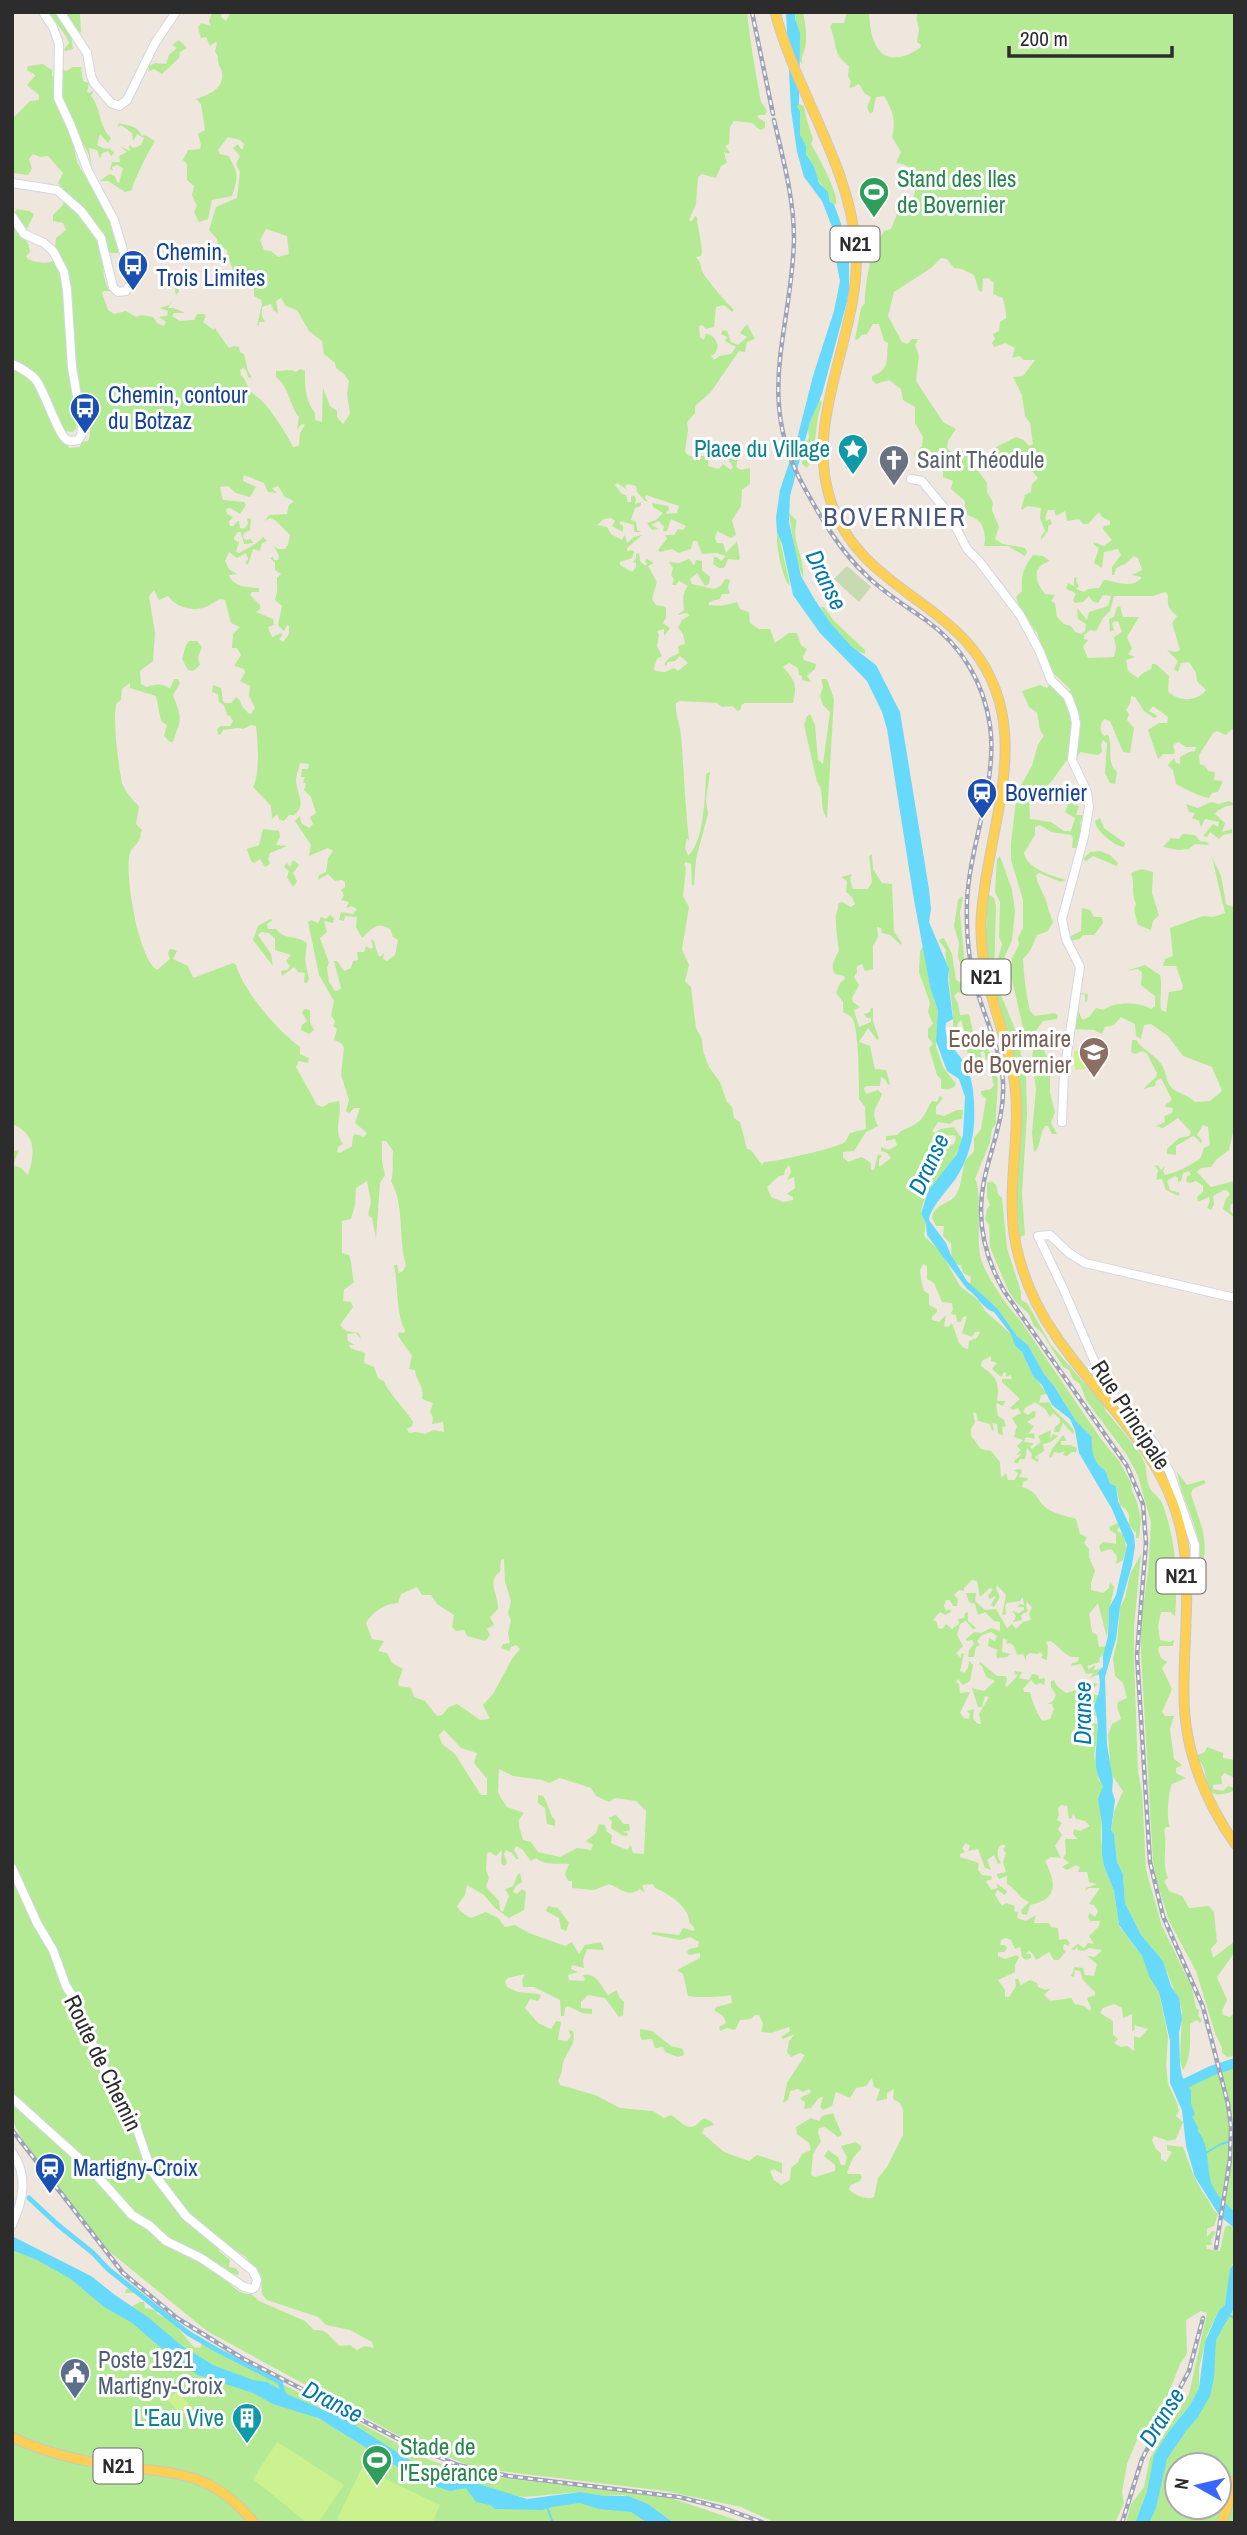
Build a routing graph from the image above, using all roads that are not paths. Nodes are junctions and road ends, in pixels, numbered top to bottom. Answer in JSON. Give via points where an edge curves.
{"nodes":[{"id":1,"x":43,"y":12,"type":"edge"},
{"id":2,"x":60,"y":12,"type":"edge"},
{"id":3,"x":176,"y":12,"type":"edge"},
{"id":4,"x":775,"y":12,"type":"edge"},
{"id":5,"x":12,"y":183,"type":"edge"},
{"id":6,"x":12,"y":216,"type":"edge"},
{"id":7,"x":12,"y":364,"type":"edge"},
{"id":8,"x":911,"y":479,"type":"dead end"},
{"id":9,"x":1062,"y":1122,"type":"dead end"},
{"id":10,"x":1235,"y":1298,"type":"edge"},
{"id":11,"x":1154,"y":1465,"type":"junction"},
{"id":12,"x":1195,"y":1560,"type":"junction"},
{"id":13,"x":1186,"y":1569,"type":"junction"},
{"id":14,"x":1187,"y":1595,"type":"junction"},
{"id":15,"x":1184,"y":1690,"type":"junction"},
{"id":16,"x":1235,"y":1844,"type":"edge"},
{"id":17,"x":12,"y":1868,"type":"edge"},
{"id":18,"x":12,"y":2098,"type":"edge"},
{"id":19,"x":12,"y":2152,"type":"edge"},
{"id":20,"x":12,"y":2225,"type":"edge"},
{"id":21,"x":12,"y":2431,"type":"edge"},
{"id":22,"x":12,"y":2437,"type":"edge"},
{"id":23,"x":49,"y":2451,"type":"junction"},
{"id":24,"x":254,"y":2523,"type":"edge"}],
"edges":[{"from":1,"to":5,"type":"street","via":[[59,44],[58,98],[114,220],[130,273],[126,291],[113,287],[101,239],[65,195],[48,187]]},
{"from":2,"to":3,"type":"street","via":[[85,48],[94,83],[119,106],[127,100]]},
{"from":4,"to":11,"type":"main road","number":"N21","via":[[841,180],[856,248],[854,295],[824,435],[829,496],[846,533],[866,560],[943,618],[973,648],[1002,714],[1004,761],[985,878],[981,939],[989,991],[1014,1084],[1012,1210],[1017,1250],[1052,1331]]},
{"from":6,"to":7,"type":"street","via":[[24,234],[53,251],[65,277],[82,426],[78,440],[63,436],[36,380]]},
{"from":8,"to":9,"type":"street","via":[[922,481],[950,514],[967,549],[1016,608],[1051,680],[1068,697],[1074,713],[1072,760],[1089,807],[1062,919],[1080,967],[1065,1062]]},
{"from":10,"to":12,"type":"street","name":"Rue Principale","via":[[1085,1263],[1048,1234],[1040,1239],[1096,1365],[1115,1397],[1155,1444],[1170,1473],[1192,1534]]},
{"from":11,"to":13,"type":"main road","number":"N21","via":[[1176,1510]]},
{"from":11,"to":15,"type":"main road","number":"N21","via":[[1178,1546]]},
{"from":12,"to":13,"type":"street"},
{"from":12,"to":14,"type":"street","name":"Rue Principale"},
{"from":13,"to":14,"type":"main road","number":"N21"},
{"from":14,"to":15,"type":"main road","number":"N21"},
{"from":15,"to":16,"type":"main road","number":"N21","via":[[1194,1765]]},
{"from":17,"to":18,"type":"street","name":"Route de Chemin","via":[[112,2086],[137,2129],[151,2170],[186,2216],[253,2271],[255,2287],[244,2287],[132,2215],[92,2170]]},
{"from":19,"to":20,"type":"street","via":[[23,2180]]},
{"from":21,"to":23,"type":"main road","number":"N21"},
{"from":22,"to":23,"type":"main road","number":"N21"},
{"from":23,"to":24,"type":"main road","number":"N21","via":[[194,2478],[224,2493]]}]}
